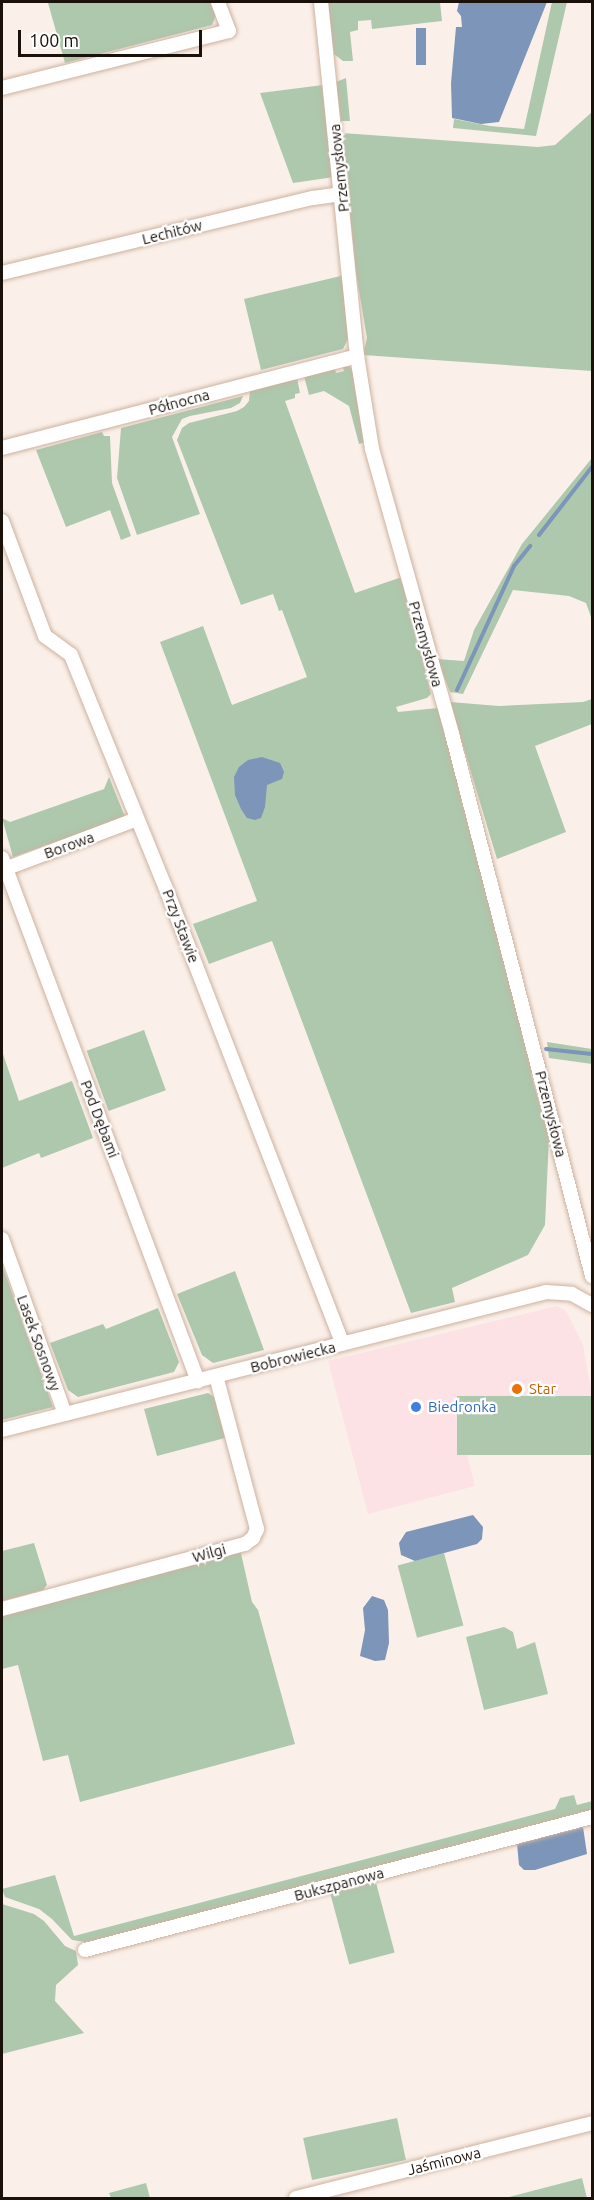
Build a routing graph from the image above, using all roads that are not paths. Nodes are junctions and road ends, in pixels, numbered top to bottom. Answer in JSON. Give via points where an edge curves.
{"nodes":[{"id":1,"x":218,"y":2,"type":"edge"},
{"id":2,"x":321,"y":2,"type":"edge"},
{"id":3,"x":2,"y":88,"type":"edge"},
{"id":4,"x":342,"y":194,"type":"junction"},
{"id":5,"x":2,"y":273,"type":"edge"},
{"id":6,"x":357,"y":356,"type":"junction"},
{"id":7,"x":2,"y":448,"type":"edge"},
{"id":8,"x":2,"y":521,"type":"edge"},
{"id":9,"x":137,"y":819,"type":"junction"},
{"id":10,"x":3,"y":866,"type":"edge"},
{"id":11,"x":2,"y":1239,"type":"edge"},
{"id":12,"x":592,"y":1276,"type":"edge"},
{"id":13,"x":592,"y":1283,"type":"edge"},
{"id":14,"x":588,"y":1302,"type":"edge"},
{"id":15,"x":343,"y":1344,"type":"junction"},
{"id":16,"x":216,"y":1376,"type":"junction"},
{"id":17,"x":198,"y":1381,"type":"junction"},
{"id":18,"x":65,"y":1414,"type":"junction"},
{"id":19,"x":2,"y":1430,"type":"edge"},
{"id":20,"x":2,"y":1608,"type":"edge"},
{"id":21,"x":592,"y":1817,"type":"edge"},
{"id":22,"x":85,"y":1950,"type":"dead end"},
{"id":23,"x":592,"y":2123,"type":"edge"},
{"id":24,"x":296,"y":2199,"type":"edge"}],
"edges":[{"from":1,"to":3,"type":"street","via":[[228,31]]},
{"from":2,"to":4,"type":"street","name":"Przemysłowa"},
{"from":4,"to":5,"type":"street","name":"Lechitów"},
{"from":4,"to":6,"type":"street","name":"Przemysłowa"},
{"from":6,"to":7,"type":"street","name":"Północna"},
{"from":6,"to":12,"type":"street","name":"Przemysłowa","via":[[375,460],[452,734]]},
{"from":8,"to":9,"type":"street","name":"Przy Stawie","via":[[45,636],[71,656]]},
{"from":9,"to":10,"type":"street","name":"Borowa"},
{"from":9,"to":15,"type":"street","name":"Przy Stawie"},
{"from":10,"to":17,"type":"street","name":"Pod Dębami"},
{"from":11,"to":18,"type":"street","name":"Lasek Sosnowy"},
{"from":13,"to":14,"type":"street"},
{"from":14,"to":15,"type":"street","name":"Bobrowiecka","via":[[562,1292],[546,1292]]},
{"from":15,"to":16,"type":"street","name":"Bobrowiecka"},
{"from":16,"to":17,"type":"street","name":"Bobrowiecka"},
{"from":16,"to":20,"type":"street","name":"Wilgi","via":[[257,1529],[253,1538],[245,1544]]},
{"from":17,"to":18,"type":"street","name":"Bobrowiecka"},
{"from":18,"to":19,"type":"street","name":"Bobrowiecka"},
{"from":21,"to":22,"type":"street","name":"Bukszpanowa"},
{"from":23,"to":24,"type":"street","name":"Jaśminowa"}]}
